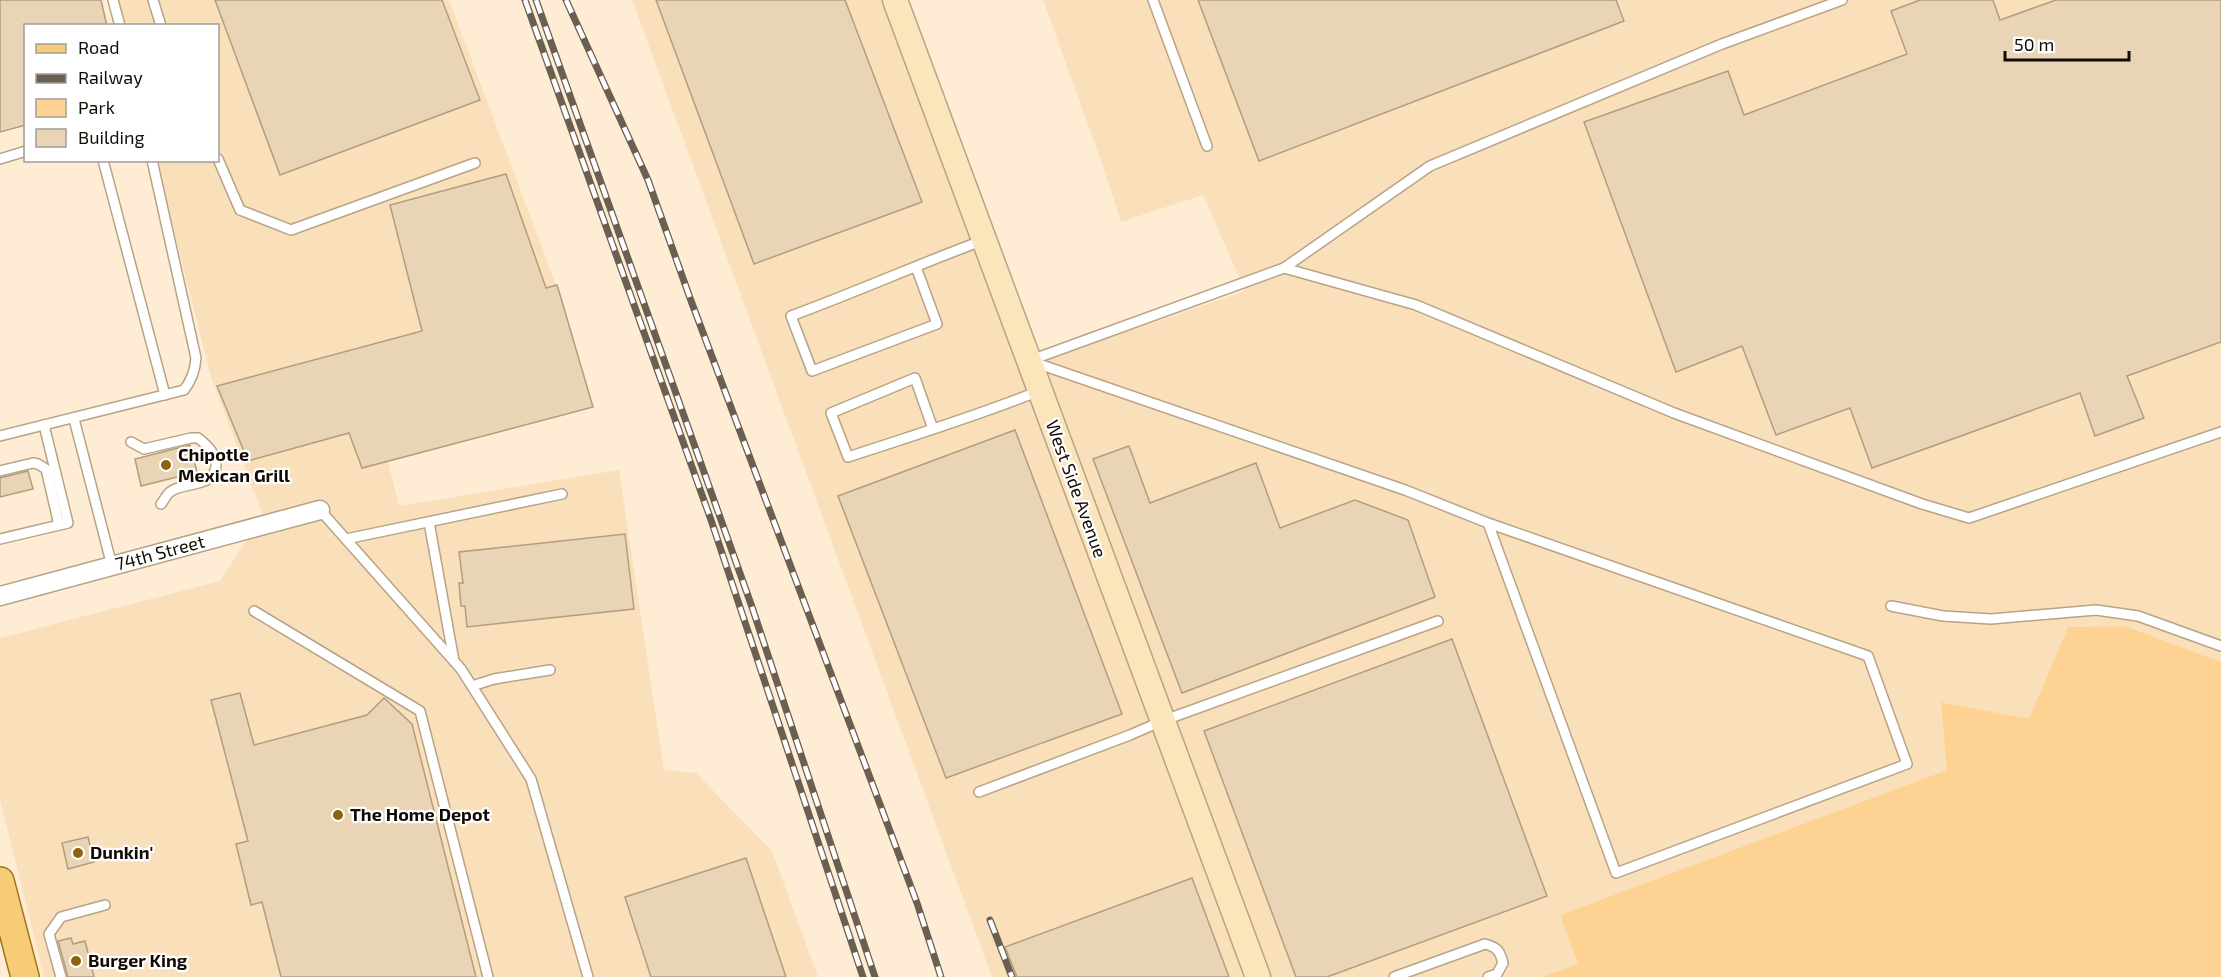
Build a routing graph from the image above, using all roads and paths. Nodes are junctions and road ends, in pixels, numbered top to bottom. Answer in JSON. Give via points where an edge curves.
{"nodes":[{"id":1,"x":113,"y":0,"type":"edge"},
{"id":2,"x":153,"y":0,"type":"edge"},
{"id":3,"x":895,"y":0,"type":"edge"},
{"id":4,"x":1153,"y":0,"type":"edge"},
{"id":5,"x":1842,"y":0,"type":"edge"},
{"id":6,"x":119,"y":24,"type":"edge"},
{"id":7,"x":160,"y":24,"type":"edge"},
{"id":8,"x":1207,"y":146,"type":"dead end"},
{"id":9,"x":24,"y":152,"type":"edge"},
{"id":10,"x":0,"y":159,"type":"edge"},
{"id":11,"x":219,"y":161,"type":"edge"},
{"id":12,"x":104,"y":162,"type":"edge"},
{"id":13,"x":152,"y":162,"type":"edge"},
{"id":14,"x":475,"y":163,"type":"dead end"},
{"id":15,"x":984,"y":240,"type":"junction"},
{"id":16,"x":916,"y":267,"type":"junction"},
{"id":17,"x":1284,"y":268,"type":"junction"},
{"id":18,"x":1028,"y":360,"type":"junction"},
{"id":19,"x":1039,"y":391,"type":"junction"},
{"id":20,"x":165,"y":395,"type":"junction"},
{"id":21,"x":74,"y":419,"type":"junction"},
{"id":22,"x":44,"y":425,"type":"junction"},
{"id":23,"x":933,"y":429,"type":"junction"},
{"id":24,"x":2221,"y":432,"type":"edge"},
{"id":25,"x":0,"y":436,"type":"edge"},
{"id":26,"x":131,"y":442,"type":"dead end"},
{"id":27,"x":0,"y":471,"type":"edge"},
{"id":28,"x":562,"y":494,"type":"dead end"},
{"id":29,"x":161,"y":504,"type":"dead end"},
{"id":30,"x":320,"y":510,"type":"joint"},
{"id":31,"x":429,"y":522,"type":"junction"},
{"id":32,"x":1488,"y":523,"type":"junction"},
{"id":33,"x":63,"y":524,"type":"junction"},
{"id":34,"x":0,"y":539,"type":"edge"},
{"id":35,"x":346,"y":539,"type":"junction"},
{"id":36,"x":112,"y":566,"type":"junction"},
{"id":37,"x":0,"y":596,"type":"edge"},
{"id":38,"x":1891,"y":606,"type":"dead end"},
{"id":39,"x":254,"y":611,"type":"dead end"},
{"id":40,"x":1438,"y":621,"type":"dead end"},
{"id":41,"x":2221,"y":646,"type":"edge"},
{"id":42,"x":454,"y":662,"type":"junction"},
{"id":43,"x":550,"y":670,"type":"dead end"},
{"id":44,"x":472,"y":686,"type":"junction"},
{"id":45,"x":1162,"y":721,"type":"junction"},
{"id":46,"x":979,"y":792,"type":"dead end"},
{"id":47,"x":0,"y":881,"type":"edge"},
{"id":48,"x":105,"y":905,"type":"dead end"},
{"id":49,"x":26,"y":977,"type":"edge"},
{"id":50,"x":61,"y":977,"type":"edge"},
{"id":51,"x":488,"y":977,"type":"edge"},
{"id":52,"x":588,"y":977,"type":"edge"},
{"id":53,"x":1258,"y":977,"type":"edge"},
{"id":54,"x":1394,"y":977,"type":"edge"},
{"id":55,"x":1488,"y":977,"type":"edge"}],
"edges":[{"from":1,"to":6,"type":"lane"},
{"from":2,"to":7,"type":"lane"},
{"from":3,"to":15,"type":"street","name":"West Side Avenue"},
{"from":4,"to":8,"type":"lane"},
{"from":5,"to":17,"type":"lane","via":[[1722,44],[1430,166]]},
{"from":9,"to":10,"type":"lane"},
{"from":11,"to":14,"type":"lane","via":[[240,210],[291,230]]},
{"from":12,"to":20,"type":"lane"},
{"from":13,"to":20,"type":"lane","via":[[196,358],[195,371],[184,390]]},
{"from":15,"to":16,"type":"lane"},
{"from":15,"to":18,"type":"street","name":"West Side Avenue"},
{"from":16,"to":16,"type":"lane","via":[[791,316],[812,371],[937,324]]},
{"from":17,"to":18,"type":"lane"},
{"from":17,"to":24,"type":"lane","via":[[1416,305],[1674,413],[1969,518]]},
{"from":18,"to":19,"type":"street","name":"West Side Avenue"},
{"from":18,"to":32,"type":"lane","via":[[1405,490]]},
{"from":19,"to":23,"type":"lane"},
{"from":19,"to":45,"type":"street","name":"West Side Avenue"},
{"from":20,"to":21,"type":"lane"},
{"from":21,"to":22,"type":"lane"},
{"from":21,"to":36,"type":"lane"},
{"from":22,"to":25,"type":"lane"},
{"from":22,"to":33,"type":"lane"},
{"from":23,"to":23,"type":"lane","via":[[848,457],[831,413],[915,378]]},
{"from":26,"to":29,"type":"lane","via":[[144,449],[198,438],[213,452],[216,469],[212,476],[170,491]]},
{"from":27,"to":33,"type":"lane","via":[[33,463],[46,469]]},
{"from":28,"to":31,"type":"lane"},
{"from":30,"to":35,"type":"lane"},
{"from":30,"to":36,"type":"street","name":"74th Street"},
{"from":31,"to":35,"type":"lane"},
{"from":31,"to":42,"type":"lane"},
{"from":32,"to":32,"type":"lane","via":[[1616,873],[1907,764],[1868,656]]},
{"from":33,"to":34,"type":"lane"},
{"from":35,"to":42,"type":"lane"},
{"from":36,"to":37,"type":"street","name":"74th Street"},
{"from":38,"to":41,"type":"lane","via":[[1992,619],[2096,610],[2138,616]]},
{"from":39,"to":51,"type":"lane","via":[[420,711]]},
{"from":40,"to":45,"type":"lane"},
{"from":42,"to":44,"type":"lane"},
{"from":43,"to":44,"type":"lane"},
{"from":44,"to":52,"type":"lane","via":[[531,779]]},
{"from":45,"to":46,"type":"lane"},
{"from":45,"to":53,"type":"street","name":"West Side Avenue"},
{"from":47,"to":49,"type":"main road"},
{"from":48,"to":50,"type":"lane","via":[[61,917],[54,925],[49,934]]},
{"from":54,"to":55,"type":"lane","via":[[1485,944],[1500,952],[1503,963],[1497,974]]}]}
